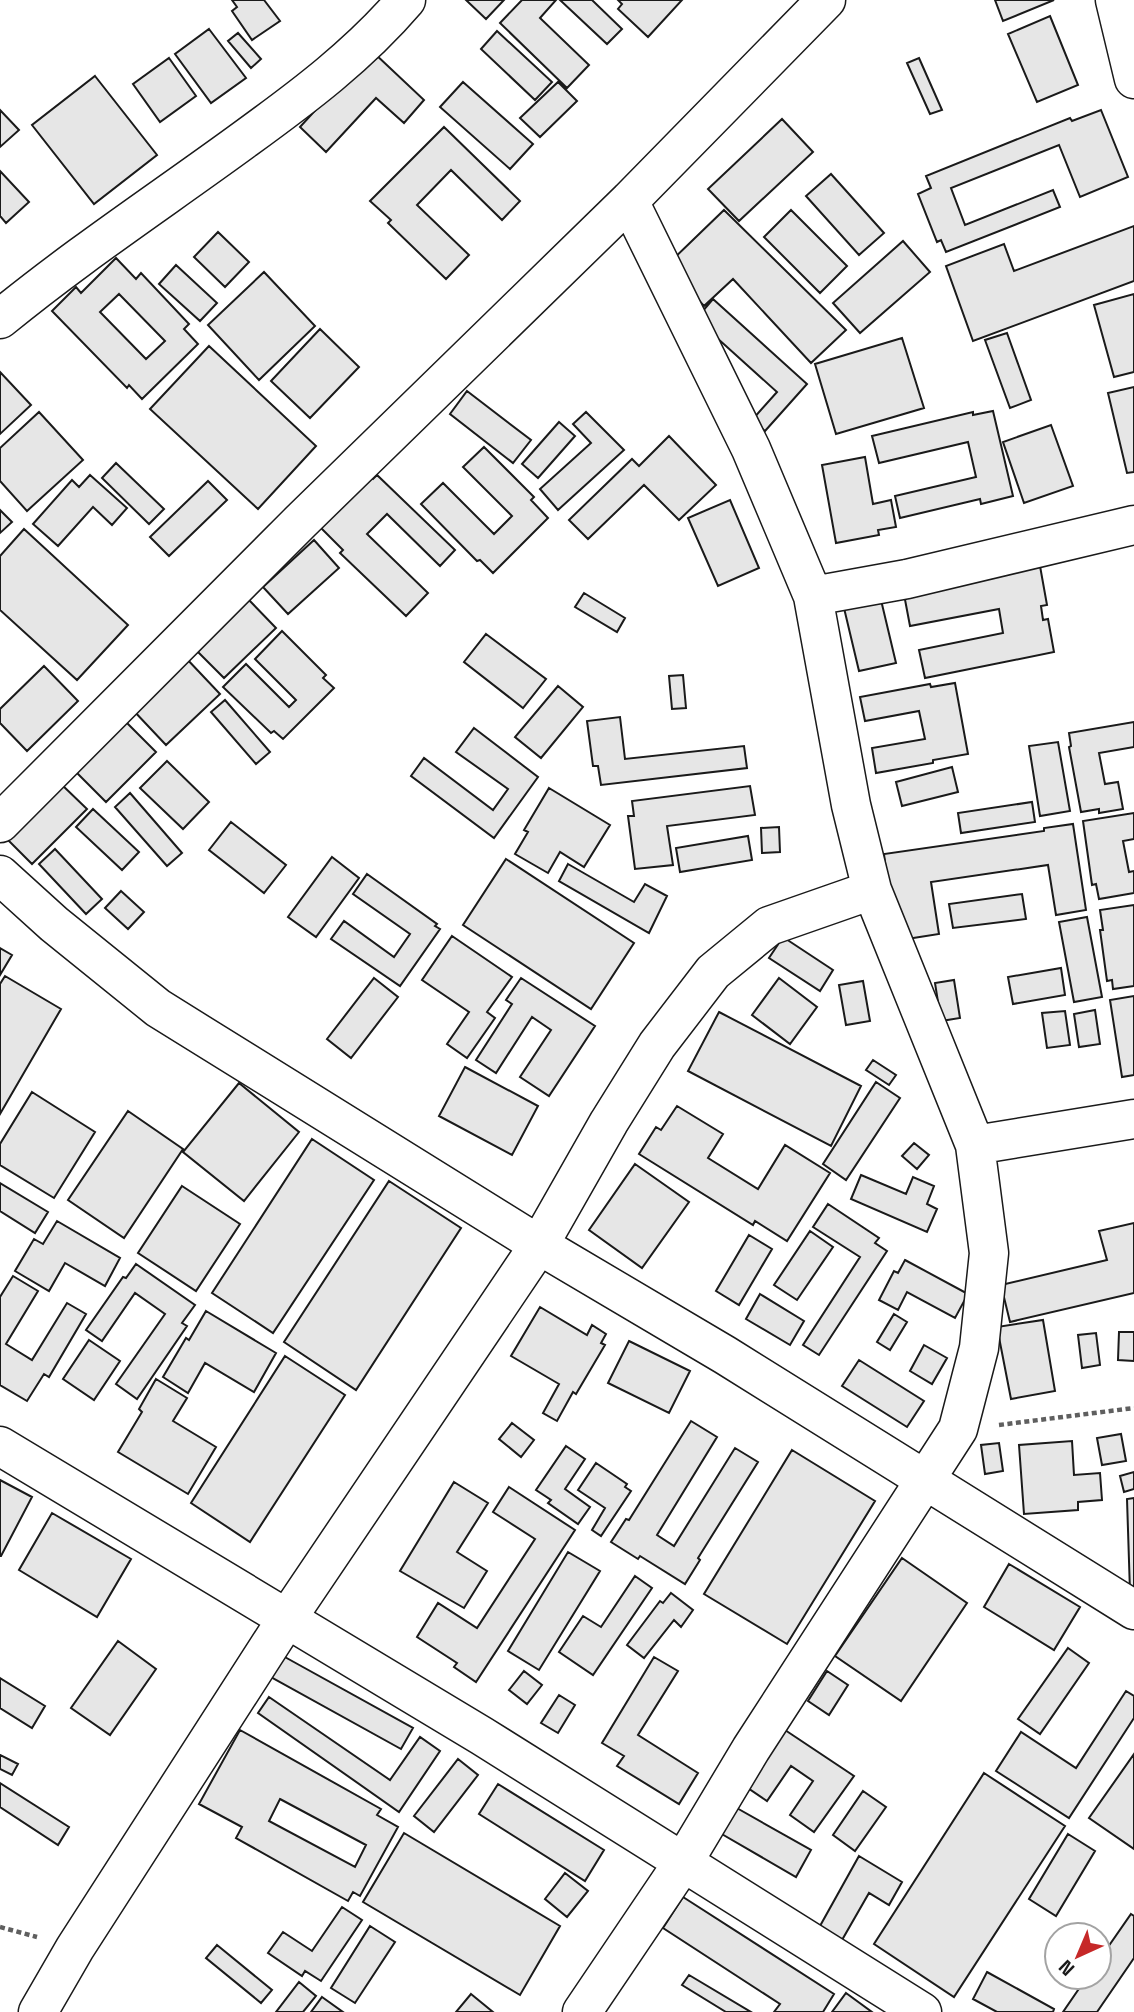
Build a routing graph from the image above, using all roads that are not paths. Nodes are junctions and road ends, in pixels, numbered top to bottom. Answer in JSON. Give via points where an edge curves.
{"nodes":[{"id":1,"x":406,"y":0,"type":"edge"},
{"id":2,"x":826,"y":0,"type":"edge"},
{"id":3,"x":1115,"y":0,"type":"edge"},
{"id":4,"x":1134,"y":79,"type":"edge"},
{"id":5,"x":629,"y":201,"type":"junction"},
{"id":6,"x":0,"y":318,"type":"edge"},
{"id":7,"x":1134,"y":525,"type":"edge"},
{"id":8,"x":813,"y":596,"type":"junction"},
{"id":9,"x":0,"y":823,"type":"edge"},
{"id":10,"x":0,"y":876,"type":"edge"},
{"id":11,"x":872,"y":890,"type":"junction"},
{"id":12,"x":1134,"y":1119,"type":"edge"},
{"id":13,"x":975,"y":1145,"type":"junction"},
{"id":14,"x":539,"y":1245,"type":"junction"},
{"id":15,"x":0,"y":1446,"type":"edge"},
{"id":16,"x":924,"y":1480,"type":"junction"},
{"id":17,"x":1134,"y":1610,"type":"edge"},
{"id":18,"x":288,"y":1617,"type":"junction"},
{"id":19,"x":684,"y":1861,"type":"junction"},
{"id":20,"x":38,"y":2012,"type":"edge"},
{"id":21,"x":582,"y":2012,"type":"edge"},
{"id":22,"x":922,"y":2012,"type":"edge"}],
"edges":[{"from":1,"to":6,"type":"street","via":[[330,76]]},
{"from":2,"to":5,"type":"street"},
{"from":3,"to":4,"type":"street"},
{"from":5,"to":8,"type":"street","via":[[751,449]]},
{"from":5,"to":9,"type":"street"},
{"from":7,"to":8,"type":"street","via":[[907,579]]},
{"from":8,"to":11,"type":"street","via":[[850,805]]},
{"from":10,"to":14,"type":"street","via":[[158,1008]]},
{"from":11,"to":13,"type":"street"},
{"from":11,"to":14,"type":"street","via":[[769,926],[713,972],[657,1045]]},
{"from":12,"to":13,"type":"street"},
{"from":13,"to":16,"type":"street","via":[[989,1253],[979,1348],[958,1429]]},
{"from":14,"to":16,"type":"street"},
{"from":14,"to":18,"type":"street"},
{"from":15,"to":18,"type":"street"},
{"from":16,"to":17,"type":"street"},
{"from":16,"to":19,"type":"street"},
{"from":18,"to":19,"type":"street"},
{"from":18,"to":20,"type":"street"},
{"from":19,"to":21,"type":"street"},
{"from":19,"to":22,"type":"street"}]}
